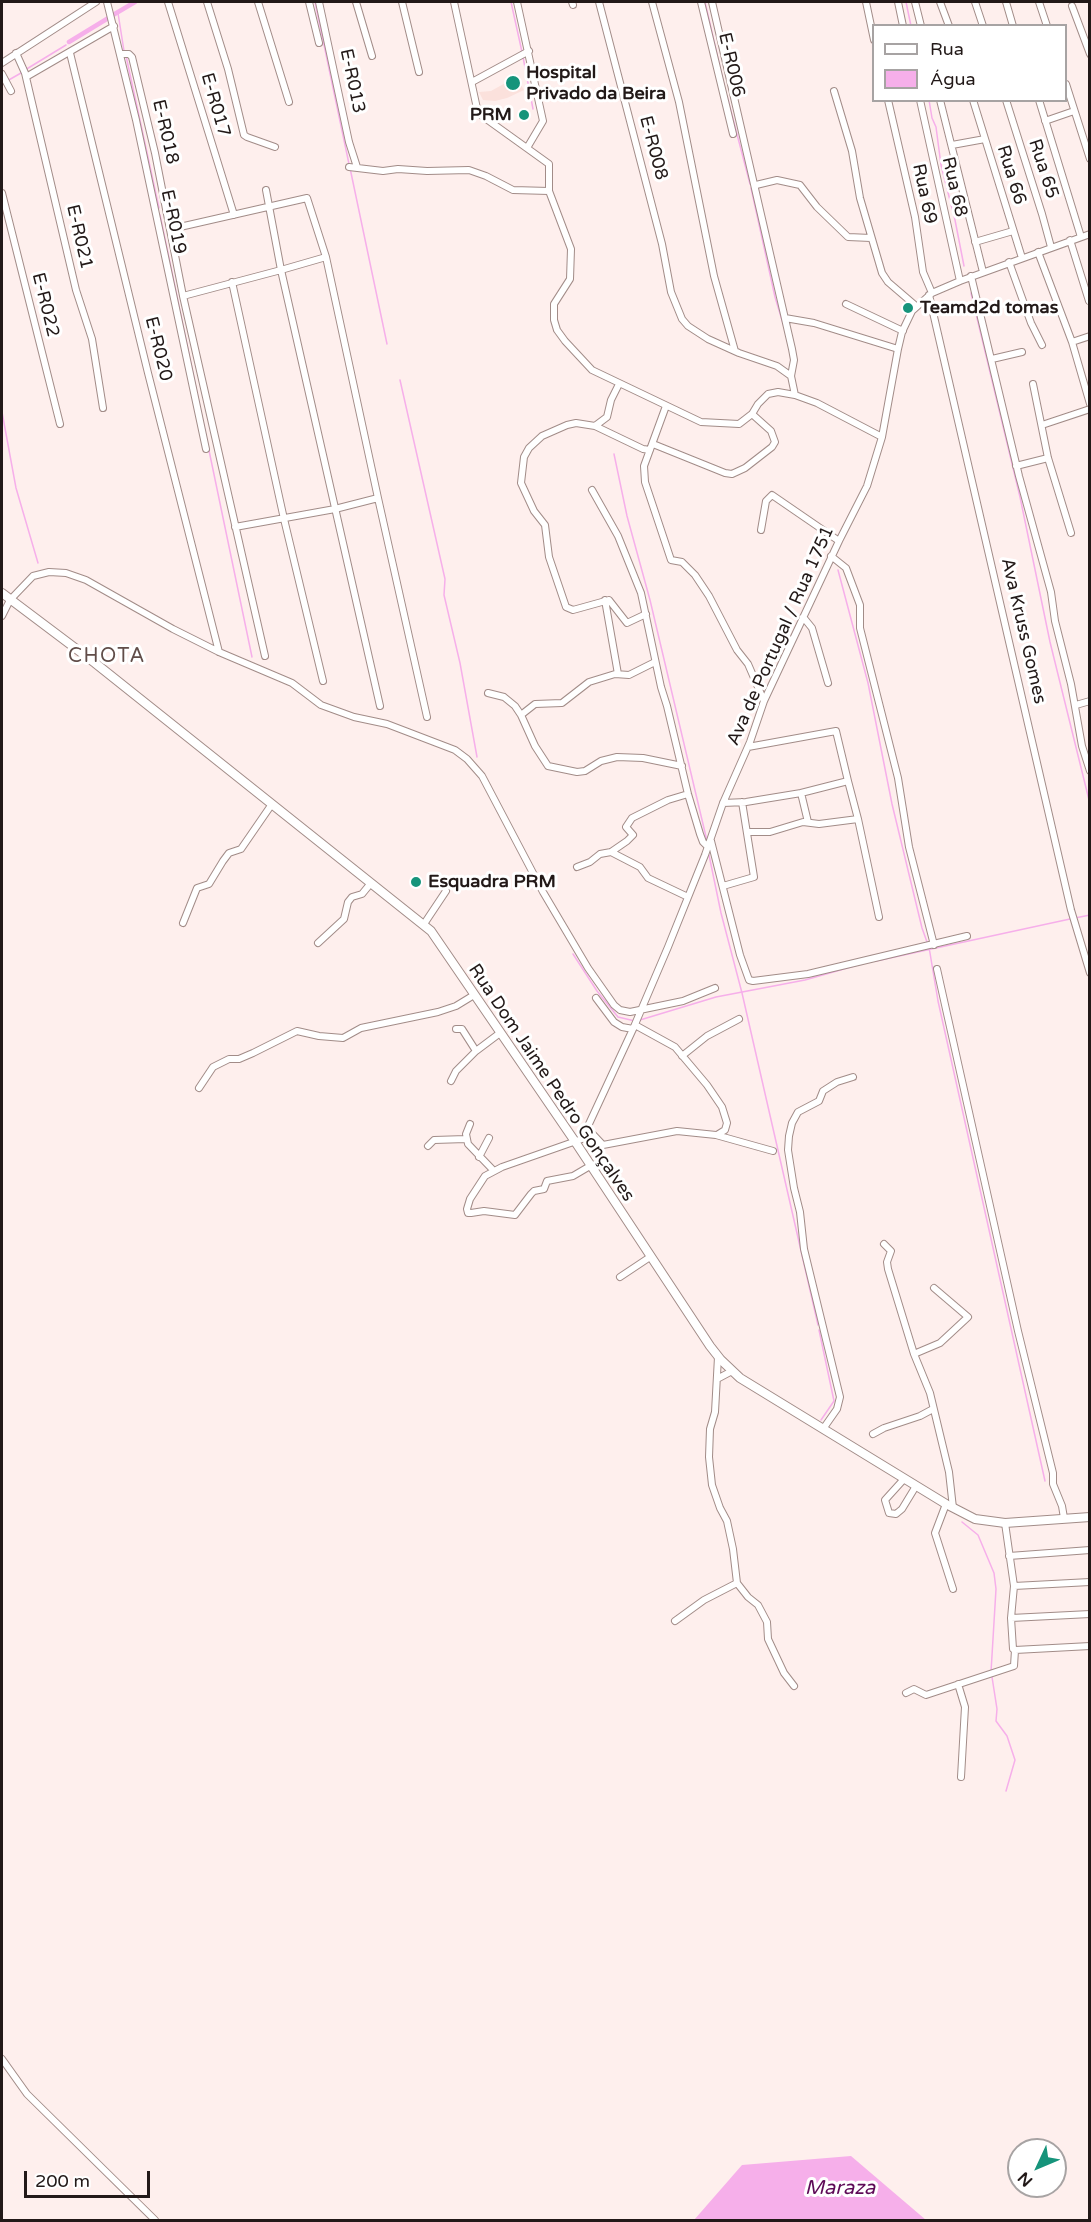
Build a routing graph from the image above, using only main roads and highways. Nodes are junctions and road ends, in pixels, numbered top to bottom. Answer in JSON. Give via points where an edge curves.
{"nodes":[{"id":1,"x":2,"y":593,"type":"edge"},
{"id":2,"x":1089,"y":1517,"type":"edge"}],
"edges":[{"from":1,"to":2,"type":"main road","name":"Rua Dom Jaime Pedro Gonçalves","via":[[431,930],[718,1357],[732,1371],[904,1479],[984,1521]]}]}
